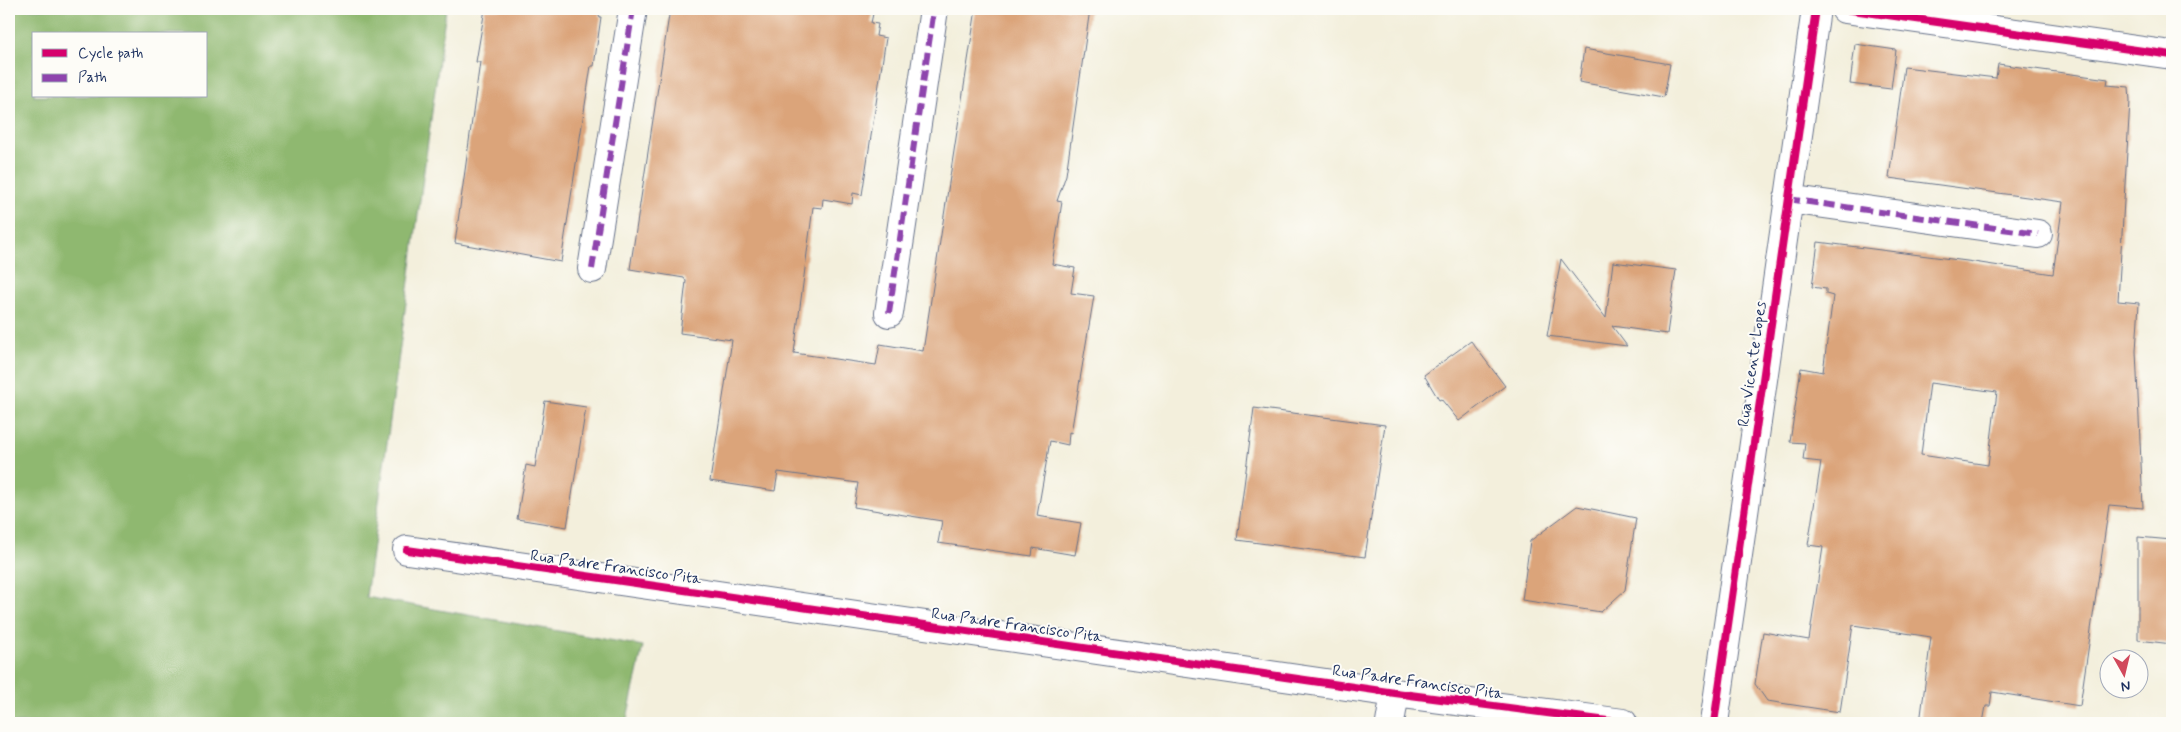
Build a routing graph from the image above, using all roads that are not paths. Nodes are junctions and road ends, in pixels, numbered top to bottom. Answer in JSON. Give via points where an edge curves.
{"nodes":[{"id":1,"x":633,"y":9,"type":"edge"},
{"id":2,"x":934,"y":9,"type":"edge"},
{"id":3,"x":1816,"y":9,"type":"edge"},
{"id":4,"x":1845,"y":9,"type":"edge"},
{"id":5,"x":2172,"y":55,"type":"edge"},
{"id":6,"x":1788,"y":199,"type":"junction"},
{"id":7,"x":2038,"y":234,"type":"dead end"},
{"id":8,"x":592,"y":268,"type":"dead end"},
{"id":9,"x":889,"y":313,"type":"dead end"},
{"id":10,"x":407,"y":550,"type":"dead end"},
{"id":11,"x":1395,"y":693,"type":"junction"},
{"id":12,"x":1390,"y":723,"type":"edge"},
{"id":13,"x":1623,"y":723,"type":"edge"},
{"id":14,"x":1714,"y":723,"type":"edge"}],
"edges":[{"from":1,"to":8,"type":"street"},
{"from":2,"to":9,"type":"street"},
{"from":3,"to":6,"type":"street","name":"Rua Vicente Lopes"},
{"from":4,"to":5,"type":"street"},
{"from":6,"to":7,"type":"street"},
{"from":6,"to":14,"type":"street","name":"Rua Vicente Lopes"},
{"from":10,"to":11,"type":"street","name":"Rua Padre Francisco Pita"},
{"from":11,"to":12,"type":"street"},
{"from":11,"to":13,"type":"street","name":"Rua Padre Francisco Pita"}]}
